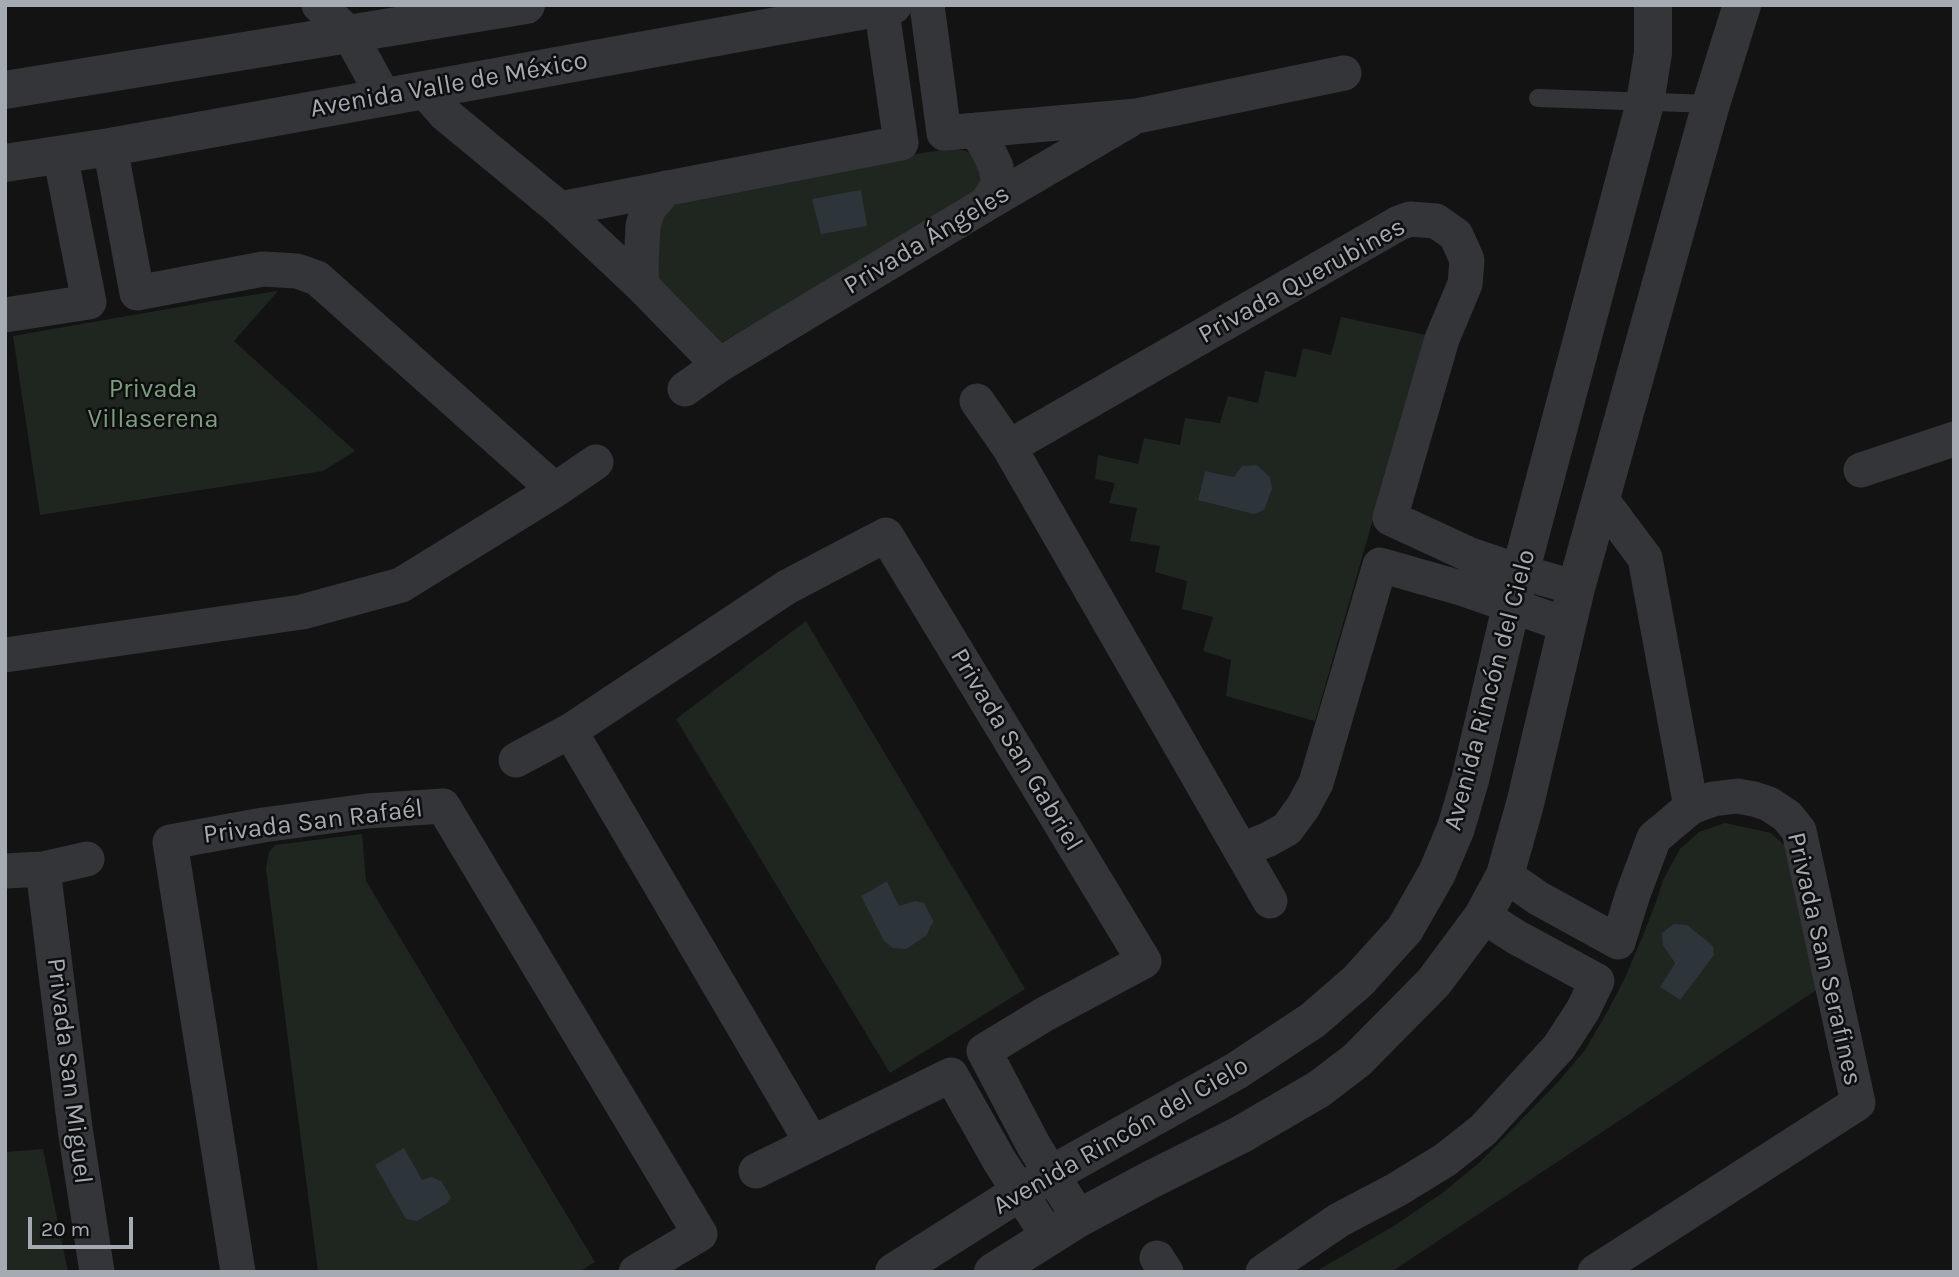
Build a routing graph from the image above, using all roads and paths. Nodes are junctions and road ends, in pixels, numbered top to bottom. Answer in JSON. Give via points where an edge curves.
{"nodes":[{"id":1,"x":319,"y":5,"type":"edge"},
{"id":2,"x":526,"y":5,"type":"edge"},
{"id":3,"x":927,"y":5,"type":"edge"},
{"id":4,"x":1653,"y":5,"type":"edge"},
{"id":5,"x":1742,"y":5,"type":"edge"},
{"id":6,"x":886,"y":6,"type":"edge"},
{"id":7,"x":350,"y":35,"type":"junction"},
{"id":8,"x":1344,"y":73,"type":"dead end"},
{"id":9,"x":5,"y":90,"type":"edge"},
{"id":10,"x":424,"y":90,"type":"junction"},
{"id":11,"x":384,"y":97,"type":"junction"},
{"id":12,"x":1538,"y":98,"type":"dead end"},
{"id":13,"x":1644,"y":103,"type":"junction"},
{"id":14,"x":1711,"y":104,"type":"junction"},
{"id":15,"x":1137,"y":116,"type":"junction"},
{"id":16,"x":976,"y":130,"type":"junction"},
{"id":17,"x":110,"y":147,"type":"junction"},
{"id":18,"x":60,"y":154,"type":"junction"},
{"id":19,"x":5,"y":163,"type":"edge"},
{"id":20,"x":666,"y":188,"type":"junction"},
{"id":21,"x":986,"y":204,"type":"junction"},
{"id":22,"x":560,"y":209,"type":"junction"},
{"id":23,"x":642,"y":286,"type":"junction"},
{"id":24,"x":5,"y":315,"type":"edge"},
{"id":25,"x":719,"y":365,"type":"junction"},
{"id":26,"x":685,"y":389,"type":"dead end"},
{"id":27,"x":977,"y":401,"type":"dead end"},
{"id":28,"x":1954,"y":439,"type":"edge"},
{"id":29,"x":1009,"y":447,"type":"junction"},
{"id":30,"x":596,"y":462,"type":"dead end"},
{"id":31,"x":1861,"y":470,"type":"dead end"},
{"id":32,"x":555,"y":490,"type":"junction"},
{"id":33,"x":1601,"y":499,"type":"junction"},
{"id":34,"x":1576,"y":588,"type":"junction"},
{"id":35,"x":1516,"y":589,"type":"junction"},
{"id":36,"x":1567,"y":625,"type":"junction"},
{"id":37,"x":5,"y":654,"type":"edge"},
{"id":38,"x":570,"y":730,"type":"junction"},
{"id":39,"x":516,"y":760,"type":"dead end"},
{"id":40,"x":1691,"y":807,"type":"junction"},
{"id":41,"x":1241,"y":850,"type":"junction"},
{"id":42,"x":88,"y":859,"type":"dead end"},
{"id":43,"x":43,"y":870,"type":"junction"},
{"id":44,"x":5,"y":871,"type":"edge"},
{"id":45,"x":1505,"y":875,"type":"junction"},
{"id":46,"x":1270,"y":901,"type":"dead end"},
{"id":47,"x":1483,"y":916,"type":"junction"},
{"id":48,"x":812,"y":1143,"type":"junction"},
{"id":49,"x":756,"y":1171,"type":"dead end"},
{"id":50,"x":1036,"y":1184,"type":"junction"},
{"id":51,"x":1064,"y":1227,"type":"junction"},
{"id":52,"x":97,"y":1272,"type":"edge"},
{"id":53,"x":238,"y":1272,"type":"edge"},
{"id":54,"x":636,"y":1272,"type":"edge"},
{"id":55,"x":894,"y":1272,"type":"edge"},
{"id":56,"x":993,"y":1272,"type":"edge"},
{"id":57,"x":1263,"y":1272,"type":"edge"},
{"id":58,"x":1595,"y":1272,"type":"edge"}],
"edges":[{"from":1,"to":7,"type":"street"},
{"from":2,"to":7,"type":"street"},
{"from":3,"to":16,"type":"street","name":"Privada Ángeles","via":[[944,134]]},
{"from":4,"to":13,"type":"street","name":"Avenida Rincón del Cielo","via":[[1653,53]]},
{"from":5,"to":14,"type":"street","name":"Avenida Rincón del Cielo"},
{"from":6,"to":10,"type":"street","name":"Avenida Valle de México"},
{"from":6,"to":20,"type":"street","via":[[901,143]]},
{"from":7,"to":9,"type":"street"},
{"from":7,"to":11,"type":"street"},
{"from":8,"to":15,"type":"street","name":"Privada Ángeles"},
{"from":10,"to":11,"type":"street","name":"Avenida Valle de México"},
{"from":10,"to":22,"type":"street","via":[[445,114]]},
{"from":11,"to":17,"type":"street","name":"Avenida Valle de México"},
{"from":12,"to":13,"type":"lane"},
{"from":13,"to":14,"type":"lane"},
{"from":13,"to":35,"type":"street","name":"Avenida Rincón del Cielo"},
{"from":14,"to":33,"type":"street","name":"Avenida Rincón del Cielo"},
{"from":15,"to":16,"type":"street","name":"Privada Ángeles"},
{"from":15,"to":21,"type":"street","name":"Privada Ángeles"},
{"from":16,"to":21,"type":"street","via":[[996,167],[999,184]]},
{"from":17,"to":18,"type":"street","name":"Avenida Valle de México"},
{"from":17,"to":32,"type":"street","via":[[137,293],[264,269],[297,271],[317,278]]},
{"from":18,"to":19,"type":"street","name":"Avenida Valle de México"},
{"from":18,"to":24,"type":"street","via":[[89,302]]},
{"from":20,"to":22,"type":"street"},
{"from":20,"to":23,"type":"street","via":[[648,209],[643,226]]},
{"from":21,"to":25,"type":"street","name":"Privada Ángeles"},
{"from":22,"to":23,"type":"street"},
{"from":23,"to":25,"type":"street"},
{"from":25,"to":26,"type":"street","name":"Privada Ángeles"},
{"from":27,"to":29,"type":"street"},
{"from":28,"to":31,"type":"street"},
{"from":29,"to":35,"type":"street","name":"Privada Querubines","via":[[1399,223],[1436,221],[1456,235],[1467,260],[1465,284],[1442,339],[1390,518],[1468,554]]},
{"from":29,"to":41,"type":"street"},
{"from":30,"to":32,"type":"street"},
{"from":32,"to":37,"type":"street","via":[[401,585],[302,612]]},
{"from":33,"to":34,"type":"street","name":"Avenida Rincón del Cielo"},
{"from":33,"to":40,"type":"street","via":[[1645,558]]},
{"from":34,"to":35,"type":"street","name":"Privada Querubines"},
{"from":34,"to":36,"type":"street","name":"Avenida Rincón del Cielo"},
{"from":35,"to":36,"type":"street","name":"Privada Querubines"},
{"from":35,"to":41,"type":"street","name":"Privada Querubines","via":[[1464,589],[1380,565],[1315,783],[1287,829]]},
{"from":35,"to":50,"type":"street","name":"Avenida Rincón del Cielo","via":[[1455,828],[1437,873],[1405,929],[1358,981],[1313,1020],[1236,1071]]},
{"from":36,"to":45,"type":"street","name":"Avenida Rincón del Cielo"},
{"from":38,"to":39,"type":"street","name":"Privada San Gabriel"},
{"from":38,"to":48,"type":"street"},
{"from":38,"to":50,"type":"street","name":"Privada San Gabriel","via":[[788,587],[886,535],[1144,961],[984,1051]]},
{"from":40,"to":45,"type":"street","name":"Privada San Serafines","via":[[1654,838],[1618,942]]},
{"from":40,"to":58,"type":"street","name":"Privada San Serafines","via":[[1713,799],[1754,799],[1769,803],[1799,831],[1858,1103]]},
{"from":41,"to":46,"type":"street"},
{"from":42,"to":43,"type":"street"},
{"from":43,"to":44,"type":"street"},
{"from":43,"to":52,"type":"street","name":"Privada San Miguel"},
{"from":45,"to":47,"type":"street","name":"Avenida Rincón del Cielo"},
{"from":47,"to":51,"type":"street","name":"Avenida Rincón del Cielo","via":[[1434,982],[1357,1060],[1320,1089]]},
{"from":47,"to":57,"type":"street","via":[[1597,981],[1583,1010],[1559,1047],[1483,1130],[1445,1160],[1339,1220]]},
{"from":48,"to":49,"type":"street","name":"Privada San Gabriel"},
{"from":48,"to":50,"type":"street","name":"Privada San Gabriel","via":[[951,1075]]},
{"from":50,"to":51,"type":"street","name":"Privada San Gabriel"},
{"from":50,"to":55,"type":"street","name":"Avenida Rincón del Cielo"},
{"from":51,"to":56,"type":"street","name":"Avenida Rincón del Cielo"},
{"from":53,"to":54,"type":"street","name":"Privada San Rafaél","via":[[170,842],[341,814],[443,806],[700,1234]]}]}
